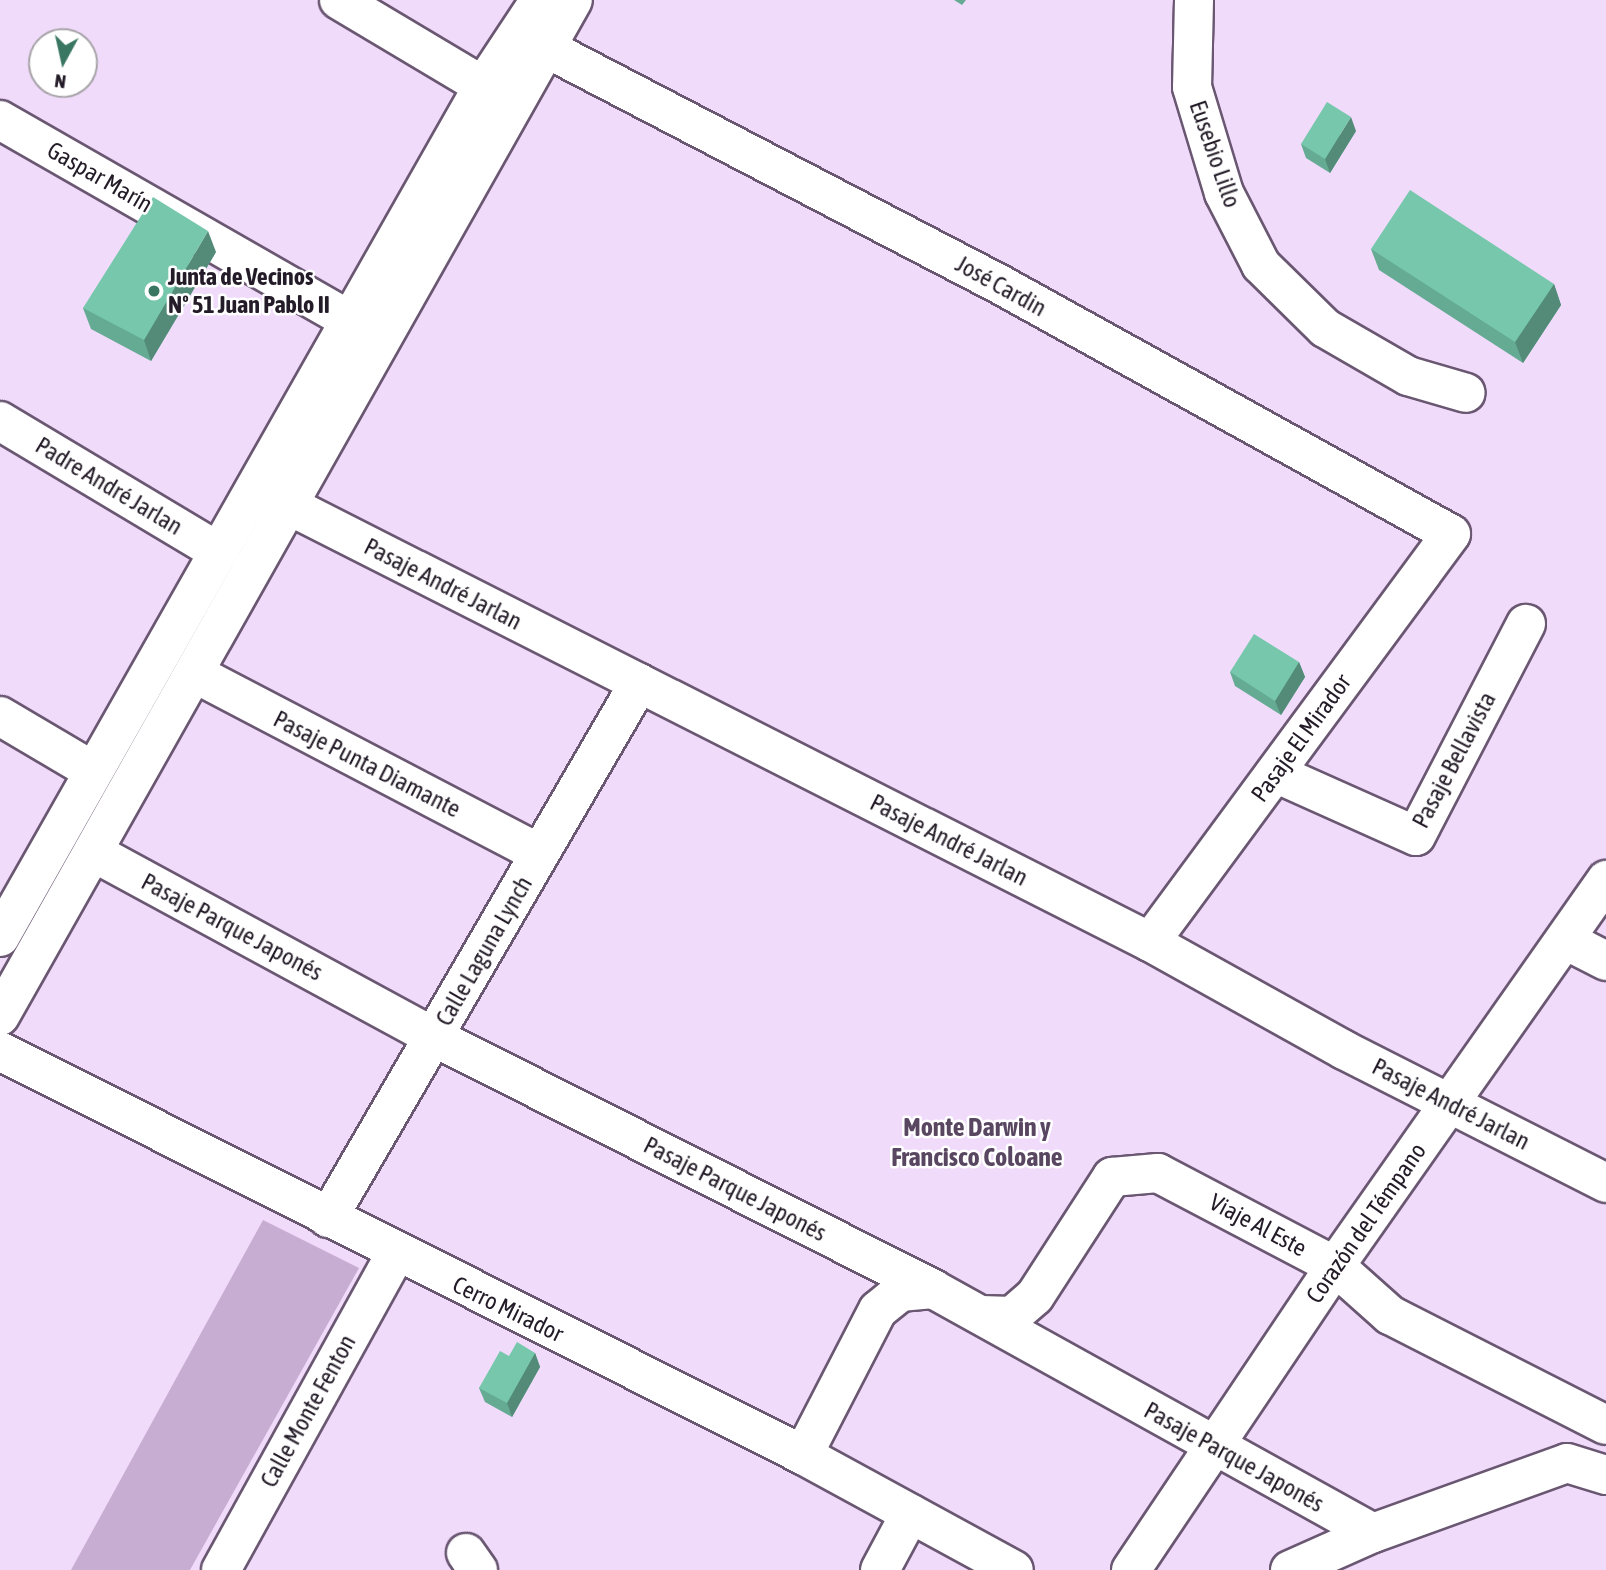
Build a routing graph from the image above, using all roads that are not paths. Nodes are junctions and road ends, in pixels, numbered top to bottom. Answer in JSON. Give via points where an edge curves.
{"nodes":[{"id":1,"x":339,"y":0,"type":"edge"},
{"id":2,"x":540,"y":0,"type":"edge"},
{"id":3,"x":573,"y":0,"type":"edge"},
{"id":4,"x":1194,"y":0,"type":"edge"},
{"id":5,"x":546,"y":48,"type":"junction"},
{"id":6,"x":483,"y":86,"type":"junction"},
{"id":7,"x":0,"y":120,"type":"edge"},
{"id":8,"x":366,"y":329,"type":"junction"},
{"id":9,"x":1466,"y":393,"type":"dead end"},
{"id":10,"x":0,"y":421,"type":"edge"},
{"id":11,"x":288,"y":505,"type":"junction"},
{"id":12,"x":1451,"y":534,"type":"joint"},
{"id":13,"x":219,"y":552,"type":"junction"},
{"id":14,"x":1526,"y":624,"type":"dead end"},
{"id":15,"x":194,"y":673,"type":"junction"},
{"id":16,"x":639,"y":683,"type":"junction"},
{"id":17,"x":0,"y":716,"type":"edge"},
{"id":18,"x":93,"y":771,"type":"junction"},
{"id":19,"x":1275,"y":773,"type":"junction"},
{"id":20,"x":93,"y":852,"type":"junction"},
{"id":21,"x":540,"y":854,"type":"junction"},
{"id":22,"x":1606,"y":880,"type":"edge"},
{"id":23,"x":0,"y":939,"type":"edge"},
{"id":24,"x":1567,"y":941,"type":"junction"},
{"id":25,"x":1150,"y":942,"type":"junction"},
{"id":26,"x":36,"y":953,"type":"junction"},
{"id":27,"x":1606,"y":961,"type":"edge"},
{"id":28,"x":0,"y":1016,"type":"edge"},
{"id":29,"x":434,"y":1037,"type":"junction"},
{"id":30,"x":0,"y":1051,"type":"edge"},
{"id":31,"x":1451,"y":1104,"type":"junction"},
{"id":32,"x":1606,"y":1183,"type":"edge"},
{"id":33,"x":328,"y":1218,"type":"junction"},
{"id":34,"x":396,"y":1253,"type":"junction"},
{"id":35,"x":1335,"y":1266,"type":"junction"},
{"id":36,"x":933,"y":1289,"type":"junction"},
{"id":37,"x":981,"y":1315,"type":"junction"},
{"id":38,"x":1606,"y":1425,"type":"edge"},
{"id":39,"x":1212,"y":1447,"type":"junction"},
{"id":40,"x":803,"y":1455,"type":"junction"},
{"id":41,"x":1605,"y":1470,"type":"edge"},
{"id":42,"x":910,"y":1514,"type":"junction"},
{"id":43,"x":1373,"y":1533,"type":"junction"},
{"id":44,"x":221,"y":1570,"type":"edge"},
{"id":45,"x":880,"y":1570,"type":"edge"},
{"id":46,"x":1014,"y":1570,"type":"edge"},
{"id":47,"x":1131,"y":1570,"type":"edge"},
{"id":48,"x":1290,"y":1570,"type":"edge"}],
"edges":[{"from":1,"to":6,"type":"street"},
{"from":2,"to":6,"type":"street"},
{"from":3,"to":5,"type":"street"},
{"from":4,"to":9,"type":"street","name":"Eusebio Lillo","via":[[1192,87],[1224,192],[1261,265],[1325,328],[1408,376]]},
{"from":5,"to":8,"type":"street"},
{"from":5,"to":12,"type":"street","name":"José Cardin","via":[[1001,285]]},
{"from":6,"to":8,"type":"street"},
{"from":7,"to":8,"type":"street","name":"Gaspar Marín"},
{"from":8,"to":11,"type":"street"},
{"from":8,"to":13,"type":"street"},
{"from":10,"to":13,"type":"street","name":"Padre André Jarlan"},
{"from":11,"to":15,"type":"street"},
{"from":11,"to":16,"type":"street","name":"Pasaje André Jarlan"},
{"from":12,"to":19,"type":"street","name":"Pasaje El Mirador"},
{"from":13,"to":18,"type":"street"},
{"from":14,"to":19,"type":"street","name":"Pasaje Bellavista","via":[[1416,836]]},
{"from":15,"to":20,"type":"street"},
{"from":15,"to":21,"type":"street","name":"Pasaje Punta Diamante"},
{"from":16,"to":21,"type":"street","name":"Calle Laguna Lynch"},
{"from":16,"to":25,"type":"street","name":"Pasaje André Jarlan"},
{"from":17,"to":18,"type":"street"},
{"from":18,"to":23,"type":"street"},
{"from":19,"to":25,"type":"street","name":"Pasaje El Mirador"},
{"from":20,"to":26,"type":"street"},
{"from":20,"to":29,"type":"street","name":"Pasaje Parque Japonés"},
{"from":21,"to":29,"type":"street","name":"Calle Laguna Lynch"},
{"from":22,"to":24,"type":"street","name":"Corazón del Témpano"},
{"from":23,"to":26,"type":"street"},
{"from":24,"to":27,"type":"street"},
{"from":24,"to":31,"type":"street","name":"Corazón del Témpano"},
{"from":25,"to":31,"type":"street","name":"Pasaje André Jarlan"},
{"from":26,"to":28,"type":"street"},
{"from":29,"to":33,"type":"street","name":"Calle Laguna Lynch"},
{"from":29,"to":36,"type":"street","name":"Pasaje Parque Japonés"},
{"from":30,"to":33,"type":"street","name":"Cerro Mirador"},
{"from":31,"to":32,"type":"street","name":"Pasaje André Jarlan"},
{"from":31,"to":35,"type":"street","name":"Corazón del Témpano"},
{"from":33,"to":34,"type":"street","name":"Cerro Mirador"},
{"from":34,"to":40,"type":"street","name":"Cerro Mirador"},
{"from":34,"to":44,"type":"street","name":"Calle Monte Fenton"},
{"from":35,"to":37,"type":"street","name":"Viaje Al Este","via":[[1158,1172],[1136,1172],[1112,1177],[1035,1296],[1012,1316]]},
{"from":35,"to":38,"type":"street","name":"Viaje Al Este","via":[[1390,1315]]},
{"from":35,"to":39,"type":"street","name":"Corazón del Témpano"},
{"from":36,"to":37,"type":"street","name":"Pasaje Parque Japonés"},
{"from":36,"to":40,"type":"street","via":[[901,1292],[878,1310]]},
{"from":37,"to":39,"type":"street","name":"Pasaje Parque Japonés"},
{"from":39,"to":43,"type":"street","name":"Pasaje Parque Japonés"},
{"from":39,"to":47,"type":"street","name":"Corazón del Témpano"},
{"from":40,"to":42,"type":"street","name":"Cerro Mirador"},
{"from":41,"to":43,"type":"street","via":[[1567,1463]]},
{"from":42,"to":45,"type":"street"},
{"from":42,"to":46,"type":"street","name":"Cerro Mirador"},
{"from":43,"to":48,"type":"street"}]}
